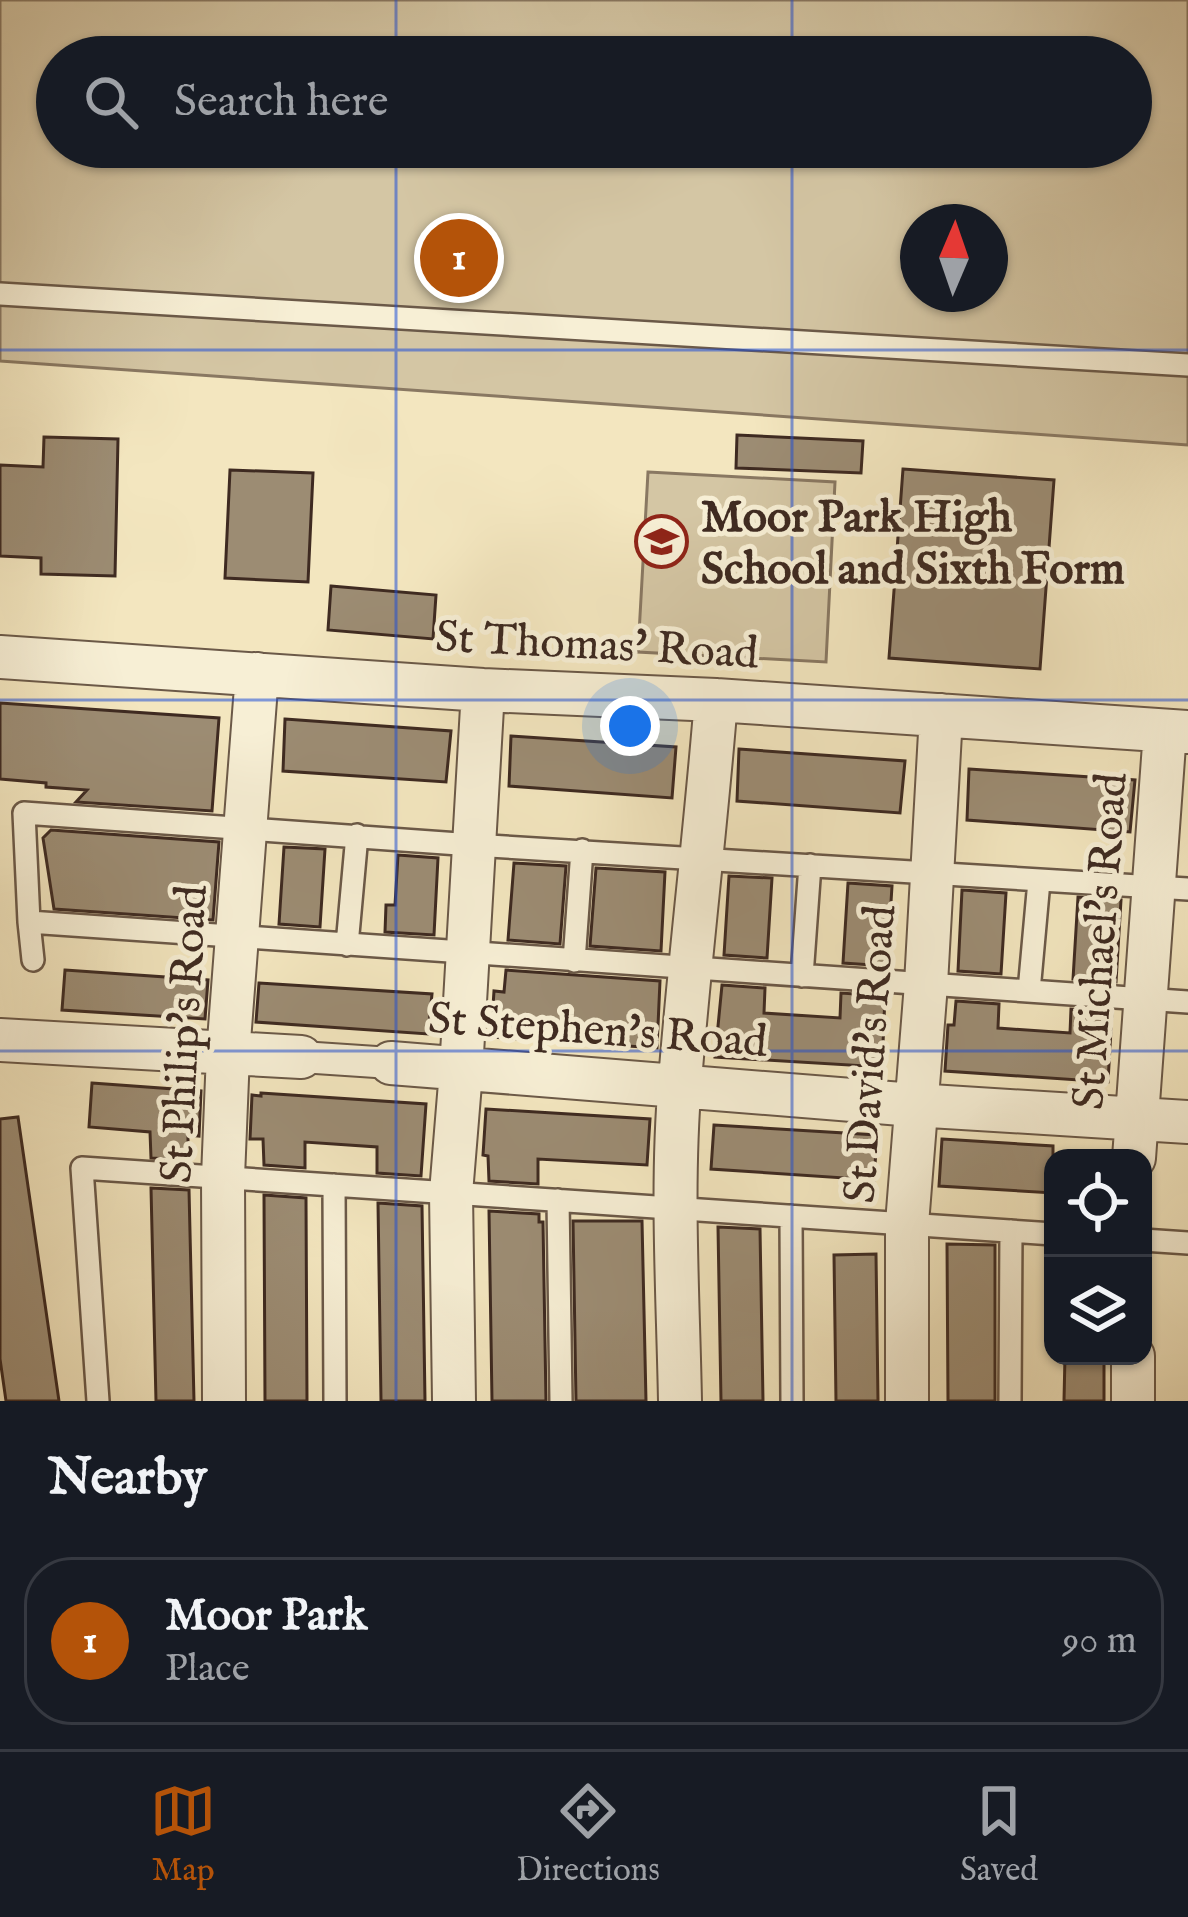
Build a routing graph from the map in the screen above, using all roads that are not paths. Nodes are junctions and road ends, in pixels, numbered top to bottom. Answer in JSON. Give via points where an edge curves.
{"nodes":[{"id":1,"x":0,"y":294,"type":"edge"},
{"id":2,"x":1188,"y":365,"type":"edge"},
{"id":3,"x":0,"y":657,"type":"edge"},
{"id":4,"x":257,"y":674,"type":"junction"},
{"id":5,"x":483,"y":690,"type":"junction"},
{"id":6,"x":716,"y":700,"type":"junction"},
{"id":7,"x":941,"y":715,"type":"junction"},
{"id":8,"x":1176,"y":732,"type":"edge"},
{"id":9,"x":245,"y":828,"type":"junction"},
{"id":10,"x":357,"y":835,"type":"junction"},
{"id":11,"x":473,"y":845,"type":"junction"},
{"id":12,"x":582,"y":850,"type":"junction"},
{"id":13,"x":703,"y":859,"type":"junction"},
{"id":14,"x":810,"y":865,"type":"junction"},
{"id":15,"x":931,"y":874,"type":"junction"},
{"id":16,"x":1040,"y":880,"type":"junction"},
{"id":17,"x":1171,"y":888,"type":"edge"},
{"id":18,"x":28,"y":922,"type":"junction"},
{"id":19,"x":237,"y":938,"type":"junction"},
{"id":20,"x":346,"y":945,"type":"junction"},
{"id":21,"x":467,"y":952,"type":"junction"},
{"id":22,"x":33,"y":960,"type":"dead end"},
{"id":23,"x":574,"y":961,"type":"junction"},
{"id":24,"x":691,"y":969,"type":"junction"},
{"id":25,"x":802,"y":976,"type":"junction"},
{"id":26,"x":926,"y":984,"type":"junction"},
{"id":27,"x":1029,"y":991,"type":"junction"},
{"id":28,"x":1145,"y":999,"type":"junction"},
{"id":29,"x":1188,"y":1002,"type":"edge"},
{"id":30,"x":0,"y":1040,"type":"edge"},
{"id":31,"x":228,"y":1054,"type":"junction"},
{"id":32,"x":301,"y":1058,"type":"joint"},
{"id":33,"x":391,"y":1063,"type":"joint"},
{"id":34,"x":461,"y":1071,"type":"junction"},
{"id":35,"x":679,"y":1085,"type":"junction"},
{"id":36,"x":914,"y":1106,"type":"junction"},
{"id":37,"x":1188,"y":1122,"type":"edge"},
{"id":38,"x":1134,"y":1139,"type":"edge"},
{"id":39,"x":223,"y":1177,"type":"junction"},
{"id":40,"x":334,"y":1185,"type":"junction"},
{"id":41,"x":451,"y":1193,"type":"junction"},
{"id":42,"x":558,"y":1200,"type":"junction"},
{"id":43,"x":677,"y":1208,"type":"junction"},
{"id":44,"x":791,"y":1216,"type":"junction"},
{"id":45,"x":907,"y":1224,"type":"junction"},
{"id":46,"x":1011,"y":1231,"type":"junction"},
{"id":47,"x":1044,"y":1233,"type":"edge"},
{"id":48,"x":1152,"y":1241,"type":"edge"},
{"id":49,"x":1188,"y":1243,"type":"edge"},
{"id":50,"x":1133,"y":1365,"type":"edge"},
{"id":51,"x":98,"y":1401,"type":"edge"},
{"id":52,"x":224,"y":1401,"type":"edge"},
{"id":53,"x":335,"y":1401,"type":"edge"},
{"id":54,"x":454,"y":1401,"type":"edge"},
{"id":55,"x":561,"y":1401,"type":"edge"},
{"id":56,"x":680,"y":1401,"type":"edge"},
{"id":57,"x":792,"y":1401,"type":"edge"},
{"id":58,"x":907,"y":1401,"type":"edge"},
{"id":59,"x":1010,"y":1401,"type":"edge"},
{"id":60,"x":1133,"y":1401,"type":"edge"}],
"edges":[{"from":1,"to":2,"type":"lane"},
{"from":3,"to":4,"type":"street","name":"St Thomas' Road"},
{"from":4,"to":5,"type":"street","name":"St Thomas' Road"},
{"from":4,"to":9,"type":"street","name":"St Philip's Road"},
{"from":5,"to":6,"type":"street","name":"St Thomas' Road"},
{"from":5,"to":11,"type":"street"},
{"from":6,"to":7,"type":"street","name":"St Thomas' Road"},
{"from":6,"to":13,"type":"street"},
{"from":7,"to":8,"type":"street","name":"St Thomas' Road"},
{"from":7,"to":15,"type":"street","name":"St David's Road"},
{"from":8,"to":17,"type":"street","name":"St Michael's Road"},
{"from":9,"to":10,"type":"lane"},
{"from":9,"to":18,"type":"lane","via":[[24,813]]},
{"from":9,"to":19,"type":"street","name":"St Philip's Road"},
{"from":10,"to":11,"type":"lane"},
{"from":10,"to":20,"type":"lane"},
{"from":11,"to":12,"type":"lane"},
{"from":11,"to":21,"type":"street"},
{"from":12,"to":13,"type":"lane"},
{"from":12,"to":23,"type":"lane"},
{"from":13,"to":14,"type":"lane"},
{"from":13,"to":24,"type":"street"},
{"from":14,"to":15,"type":"lane"},
{"from":14,"to":25,"type":"lane"},
{"from":15,"to":16,"type":"lane"},
{"from":15,"to":26,"type":"street","name":"St David's Road"},
{"from":16,"to":17,"type":"lane"},
{"from":16,"to":27,"type":"lane"},
{"from":17,"to":28,"type":"street","name":"St Michael's Road"},
{"from":18,"to":19,"type":"lane"},
{"from":18,"to":22,"type":"lane"},
{"from":19,"to":20,"type":"lane"},
{"from":19,"to":31,"type":"street","name":"St Philip's Road"},
{"from":20,"to":21,"type":"lane"},
{"from":21,"to":23,"type":"lane"},
{"from":21,"to":34,"type":"street"},
{"from":23,"to":24,"type":"lane"},
{"from":24,"to":25,"type":"lane"},
{"from":24,"to":35,"type":"street"},
{"from":25,"to":26,"type":"lane"},
{"from":26,"to":27,"type":"lane"},
{"from":26,"to":36,"type":"street","name":"St David's Road"},
{"from":27,"to":28,"type":"lane"},
{"from":28,"to":29,"type":"lane"},
{"from":28,"to":38,"type":"street","name":"St Michael's Road"},
{"from":30,"to":31,"type":"street","name":"St Stephen's Road"},
{"from":31,"to":32,"type":"street","name":"St Stephen's Road"},
{"from":31,"to":39,"type":"street","name":"St Philip's Road"},
{"from":32,"to":33,"type":"street","name":"St Stephen's Road"},
{"from":33,"to":34,"type":"street","name":"St Stephen's Road"},
{"from":34,"to":35,"type":"street","name":"St Stephen's Road"},
{"from":34,"to":41,"type":"street"},
{"from":35,"to":36,"type":"street","name":"St Stephen's Road"},
{"from":35,"to":43,"type":"street"},
{"from":36,"to":38,"type":"street","name":"St Stephen's Road"},
{"from":36,"to":45,"type":"street","name":"St David's Road"},
{"from":37,"to":38,"type":"street","name":"St Stephen's Road"},
{"from":39,"to":40,"type":"lane"},
{"from":39,"to":51,"type":"lane","via":[[82,1168]]},
{"from":39,"to":52,"type":"street","name":"St Philip's Road"},
{"from":40,"to":41,"type":"lane"},
{"from":40,"to":53,"type":"lane"},
{"from":41,"to":42,"type":"lane"},
{"from":41,"to":54,"type":"street"},
{"from":42,"to":43,"type":"lane"},
{"from":42,"to":55,"type":"lane"},
{"from":43,"to":44,"type":"lane"},
{"from":43,"to":56,"type":"street"},
{"from":44,"to":45,"type":"lane"},
{"from":44,"to":57,"type":"lane"},
{"from":45,"to":46,"type":"lane"},
{"from":45,"to":58,"type":"street","name":"St David's Road"},
{"from":46,"to":47,"type":"lane"},
{"from":46,"to":59,"type":"lane"},
{"from":48,"to":49,"type":"lane"},
{"from":50,"to":60,"type":"street"}]}
